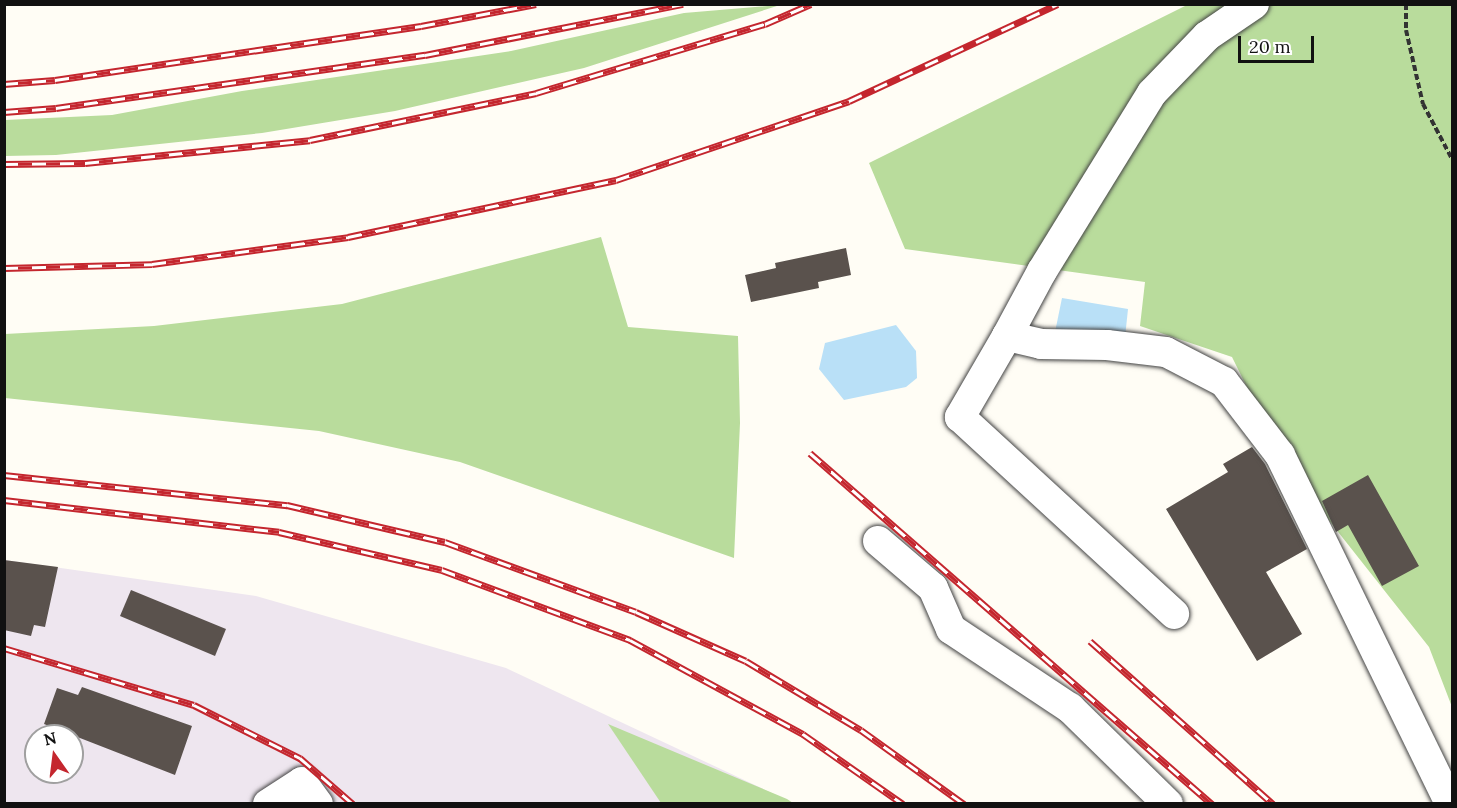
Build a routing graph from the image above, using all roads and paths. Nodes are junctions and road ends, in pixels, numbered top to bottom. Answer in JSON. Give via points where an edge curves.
{"nodes":[{"id":1,"x":1254,"y":4,"type":"edge"},
{"id":2,"x":1406,"y":4,"type":"edge"},
{"id":3,"x":1452,"y":159,"type":"edge"},
{"id":4,"x":1007,"y":336,"type":"junction"},
{"id":5,"x":878,"y":542,"type":"dead end"},
{"id":6,"x":1174,"y":614,"type":"dead end"},
{"id":7,"x":268,"y":804,"type":"edge"},
{"id":8,"x":318,"y":804,"type":"edge"},
{"id":9,"x":1168,"y":804,"type":"edge"},
{"id":10,"x":1449,"y":804,"type":"edge"}],
"edges":[{"from":1,"to":4,"type":"lane","via":[[1207,36],[1152,93],[1042,271]]},
{"from":2,"to":3,"type":"path","via":[[1406,30],[1423,104]]},
{"from":4,"to":6,"type":"lane","via":[[960,417]]},
{"from":4,"to":10,"type":"lane","via":[[1041,344],[1107,345],[1166,352],[1224,382],[1280,455]]},
{"from":5,"to":9,"type":"lane","via":[[933,588],[951,629],[1070,708]]},
{"from":7,"to":8,"type":"lane","via":[[302,782]]}]}
